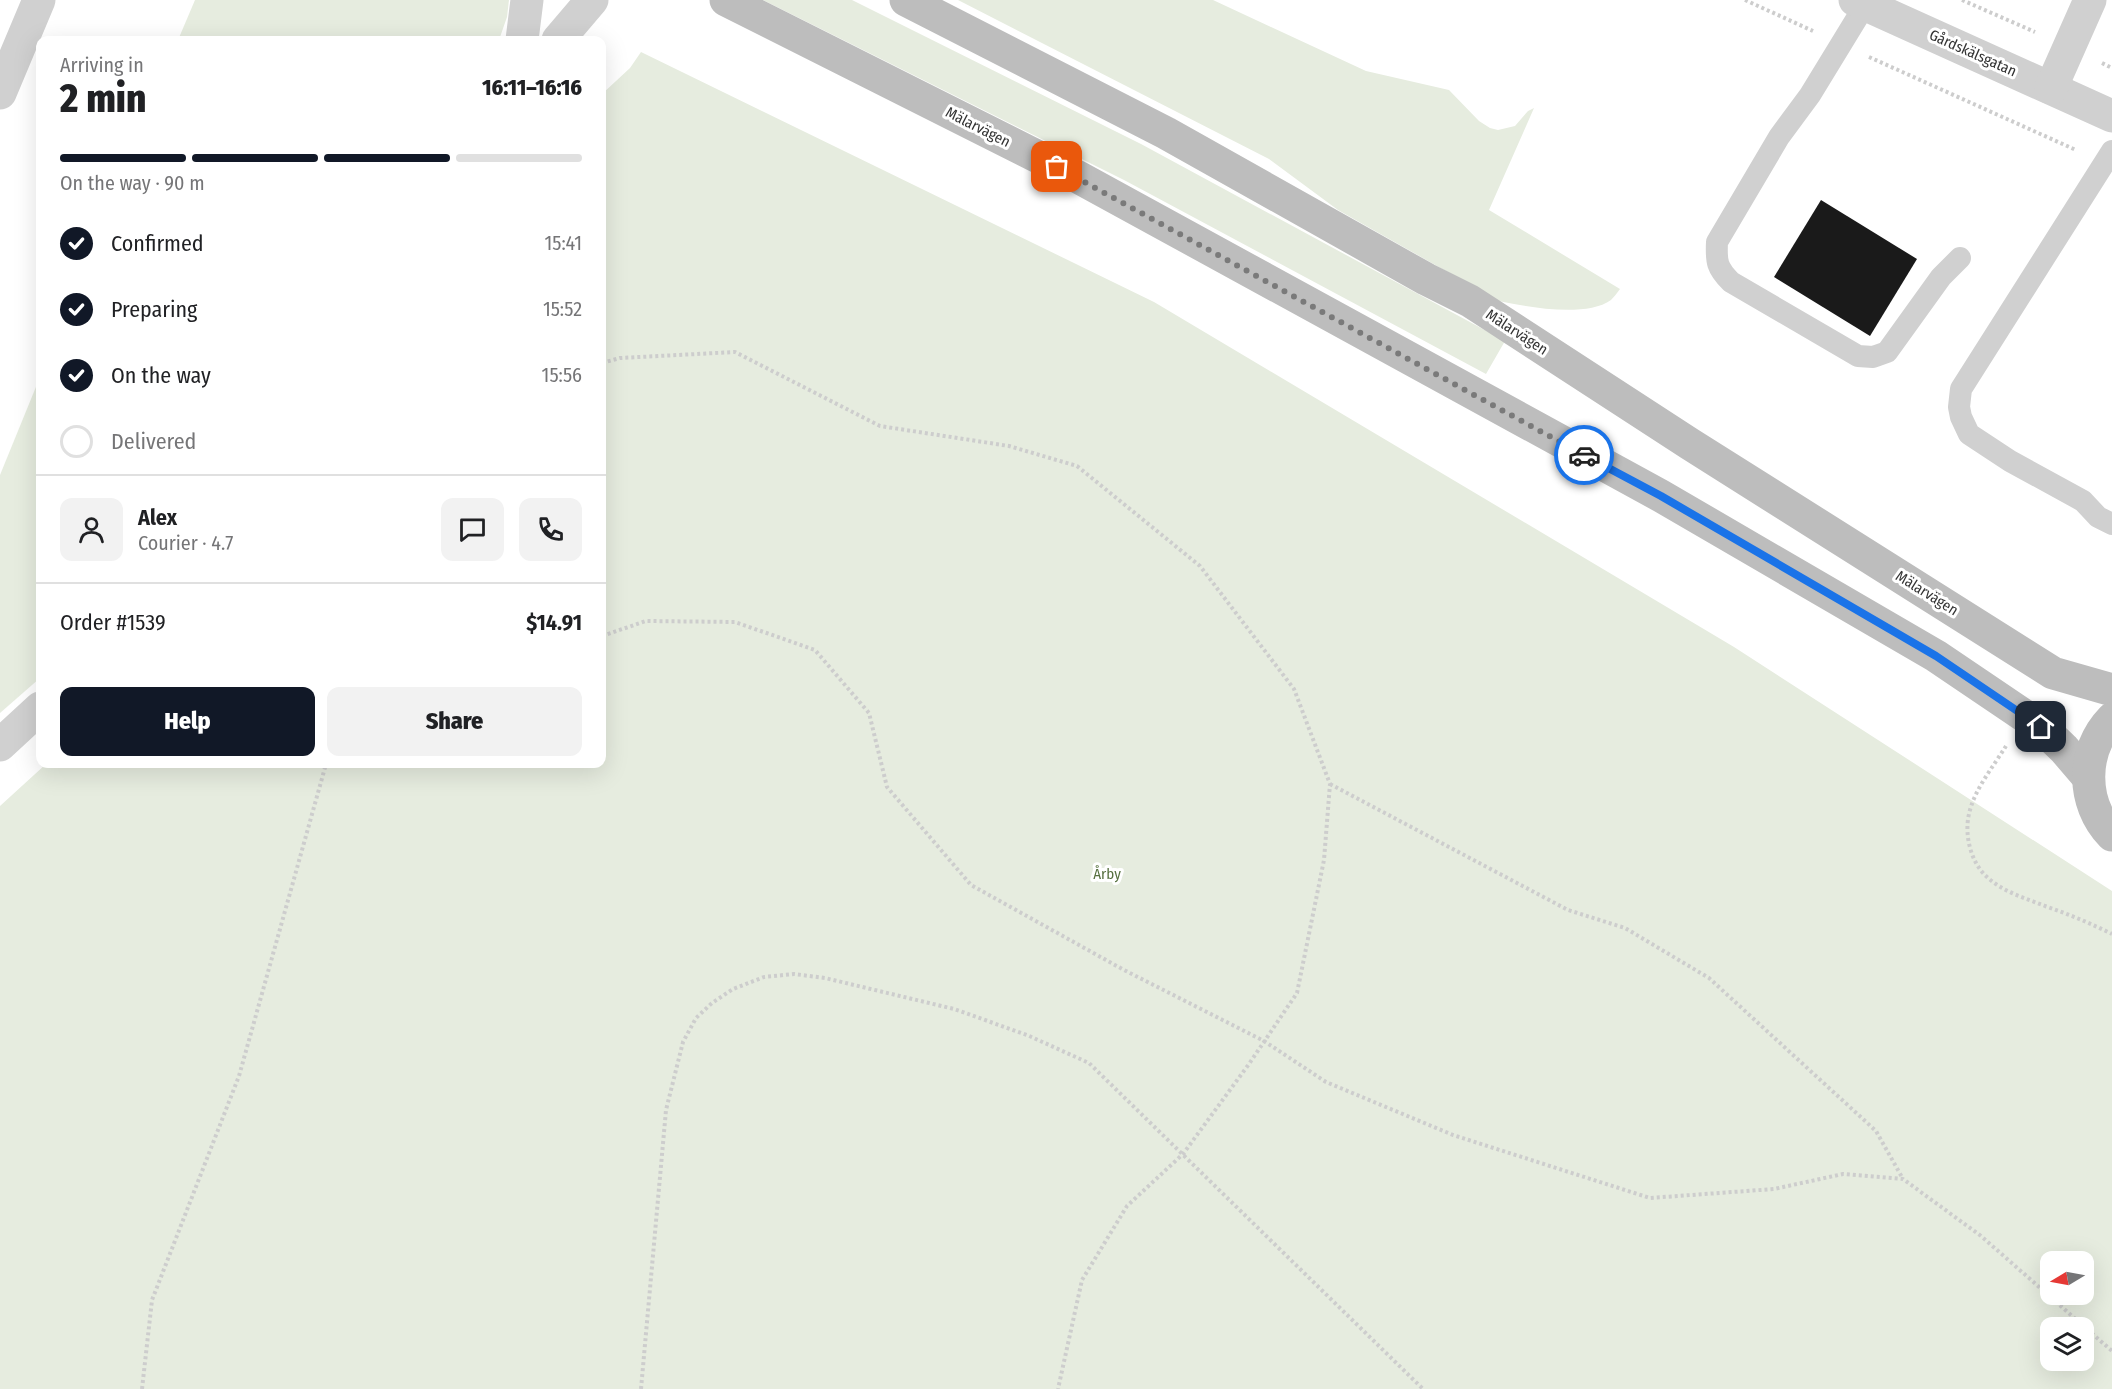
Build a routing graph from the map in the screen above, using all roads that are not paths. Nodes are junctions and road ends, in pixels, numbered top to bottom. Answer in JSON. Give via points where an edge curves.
{"nodes":[{"id":1,"x":39,"y":0,"type":"edge"},
{"id":2,"x":527,"y":0,"type":"edge"},
{"id":3,"x":592,"y":0,"type":"edge"},
{"id":4,"x":726,"y":0,"type":"edge"},
{"id":5,"x":906,"y":0,"type":"edge"},
{"id":6,"x":2090,"y":0,"type":"edge"},
{"id":7,"x":1860,"y":2,"type":"edge"},
{"id":8,"x":1900,"y":9,"type":"edge"},
{"id":9,"x":522,"y":36,"type":"edge"},
{"id":10,"x":561,"y":36,"type":"edge"},
{"id":11,"x":2051,"y":88,"type":"junction"},
{"id":12,"x":0,"y":93,"type":"edge"},
{"id":13,"x":2112,"y":116,"type":"edge"},
{"id":14,"x":2108,"y":157,"type":"edge"},
{"id":15,"x":1960,"y":258,"type":"dead end"},
{"id":16,"x":2083,"y":501,"type":"junction"},
{"id":17,"x":2112,"y":507,"type":"edge"},
{"id":18,"x":2112,"y":524,"type":"edge"},
{"id":19,"x":2112,"y":690,"type":"edge"},
{"id":20,"x":36,"y":712,"type":"edge"},
{"id":21,"x":2112,"y":719,"type":"edge"},
{"id":22,"x":0,"y":745,"type":"edge"},
{"id":23,"x":2088,"y":777,"type":"junction"},
{"id":24,"x":2112,"y":835,"type":"edge"}],
"edges":[{"from":1,"to":12,"type":"street"},
{"from":2,"to":9,"type":"street"},
{"from":3,"to":10,"type":"street"},
{"from":4,"to":23,"type":"main road","name":"Mälarvägen","via":[[1078,177],[1661,496],[1936,656],[2025,715],[2064,749]]},
{"from":5,"to":19,"type":"main road","name":"Mälarvägen","via":[[1166,133],[1470,301],[2053,673]]},
{"from":6,"to":11,"type":"street"},
{"from":7,"to":8,"type":"street","name":"Gårdskälsgatan"},
{"from":7,"to":15,"type":"lane","via":[[1841,44],[1779,137],[1717,242],[1716,260],[1731,282],[1858,356],[1873,357],[1887,352],[1941,277]]},
{"from":8,"to":11,"type":"street","name":"Gårdskälsgatan"},
{"from":11,"to":13,"type":"street","name":"Gårdskälsgatan"},
{"from":14,"to":16,"type":"lane","via":[[1961,389],[1959,407],[1969,434]]},
{"from":16,"to":17,"type":"lane"},
{"from":16,"to":18,"type":"lane","via":[[2098,517]]},
{"from":20,"to":22,"type":"street"},
{"from":21,"to":23,"type":"main road","via":[[2093,748]]},
{"from":23,"to":24,"type":"main road","via":[[2093,805]]}]}
